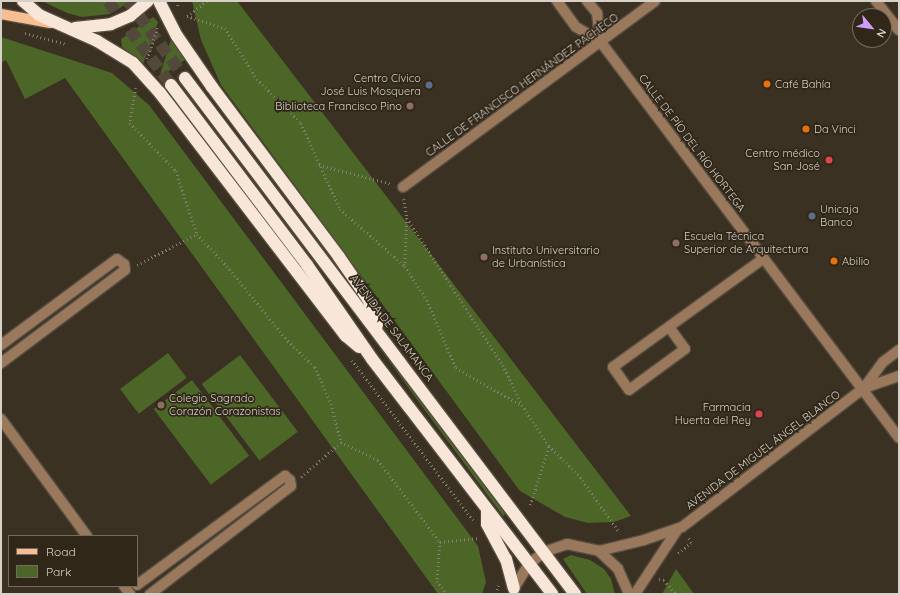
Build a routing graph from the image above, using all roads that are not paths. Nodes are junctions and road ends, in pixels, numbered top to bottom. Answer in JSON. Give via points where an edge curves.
{"nodes":[{"id":1,"x":23,"y":1,"type":"edge"},
{"id":2,"x":148,"y":1,"type":"edge"},
{"id":3,"x":159,"y":1,"type":"edge"},
{"id":4,"x":557,"y":1,"type":"edge"},
{"id":5,"x":587,"y":1,"type":"edge"},
{"id":6,"x":655,"y":1,"type":"edge"},
{"id":7,"x":876,"y":1,"type":"edge"},
{"id":8,"x":1,"y":14,"type":"edge"},
{"id":9,"x":54,"y":23,"type":"junction"},
{"id":10,"x":72,"y":28,"type":"junction"},
{"id":11,"x":899,"y":30,"type":"edge"},
{"id":12,"x":600,"y":41,"type":"junction"},
{"id":13,"x":185,"y":78,"type":"tunnel mouth"},
{"id":14,"x":171,"y":84,"type":"tunnel mouth"},
{"id":15,"x":403,"y":187,"type":"road end"},
{"id":16,"x":764,"y":258,"type":"junction"},
{"id":17,"x":669,"y":327,"type":"junction"},
{"id":18,"x":389,"y":345,"type":"junction"},
{"id":19,"x":1,"y":346,"type":"edge"},
{"id":20,"x":899,"y":350,"type":"edge"},
{"id":21,"x":372,"y":359,"type":"junction"},
{"id":22,"x":1,"y":363,"type":"edge"},
{"id":23,"x":899,"y":376,"type":"edge"},
{"id":24,"x":864,"y":388,"type":"junction"},
{"id":25,"x":1,"y":419,"type":"edge"},
{"id":26,"x":899,"y":438,"type":"edge"},
{"id":27,"x":487,"y":511,"type":"junction"},
{"id":28,"x":677,"y":530,"type":"junction"},
{"id":29,"x":86,"y":535,"type":"edge"},
{"id":30,"x":599,"y":551,"type":"junction"},
{"id":31,"x":544,"y":552,"type":"junction"},
{"id":32,"x":529,"y":564,"type":"junction"},
{"id":33,"x":138,"y":584,"type":"edge"},
{"id":34,"x":514,"y":591,"type":"edge"},
{"id":35,"x":150,"y":594,"type":"edge"},
{"id":36,"x":552,"y":594,"type":"edge"},
{"id":37,"x":576,"y":594,"type":"edge"},
{"id":38,"x":629,"y":594,"type":"edge"},
{"id":39,"x":635,"y":594,"type":"edge"}],
"edges":[{"from":1,"to":9,"type":"highway","via":[[39,15]]},
{"from":2,"to":10,"type":"highway","via":[[130,16],[111,24],[95,28]]},
{"from":3,"to":18,"type":"highway","via":[[167,18],[212,87],[368,299]]},
{"from":4,"to":12,"type":"street","name":"CALLE DE PÍO DEL RÍO HORTEGA","via":[[576,27]]},
{"from":5,"to":12,"type":"street","via":[[597,13]]},
{"from":6,"to":12,"type":"street","name":"CALLE DE FRANCISCO HERNÁNDEZ PACHECO"},
{"from":7,"to":11,"type":"street"},
{"from":8,"to":9,"type":"main road"},
{"from":9,"to":10,"type":"highway"},
{"from":10,"to":21,"type":"highway","via":[[133,63],[346,336]]},
{"from":12,"to":15,"type":"street","name":"CALLE DE FRANCISCO HERNÁNDEZ PACHECO"},
{"from":12,"to":16,"type":"street","name":"CALLE DE PÍO DEL RÍO HORTEGA"},
{"from":13,"to":18,"type":"highway","name":"AVENIDA DE SALAMANCA"},
{"from":14,"to":21,"type":"highway","via":[[307,265]]},
{"from":16,"to":17,"type":"street"},
{"from":16,"to":24,"type":"street","name":"CALLE DE PÍO DEL RÍO HORTEGA"},
{"from":17,"to":17,"type":"street","via":[[613,367],[629,390],[685,350]]},
{"from":18,"to":31,"type":"highway","name":"AVENIDA DE SALAMANCA"},
{"from":19,"to":22,"type":"street","via":[[117,259],[124,264],[125,270]]},
{"from":20,"to":24,"type":"street","name":"AVENIDA DE MIGUEL ÁNGEL BLANCO","via":[[883,362]]},
{"from":21,"to":27,"type":"highway"},
{"from":23,"to":24,"type":"street","name":"AVENIDA DE MIGUEL ÁNGEL BLANCO"},
{"from":24,"to":26,"type":"street","name":"CALLE DE PÍO DEL RÍO HORTEGA"},
{"from":24,"to":28,"type":"street","name":"AVENIDA DE MIGUEL ÁNGEL BLANCO"},
{"from":25,"to":29,"type":"street"},
{"from":27,"to":32,"type":"highway"},
{"from":27,"to":34,"type":"highway","via":[[487,524],[506,559]]},
{"from":28,"to":30,"type":"street","name":"AVENIDA DE MIGUEL ÁNGEL BLANCO"},
{"from":28,"to":39,"type":"street","name":"AVENIDA DE MIGUEL ÁNGEL BLANCO"},
{"from":30,"to":31,"type":"street","via":[[567,544]]},
{"from":30,"to":38,"type":"street","via":[[618,569]]},
{"from":31,"to":32,"type":"street"},
{"from":31,"to":37,"type":"highway","name":"AVENIDA DE SALAMANCA"},
{"from":32,"to":34,"type":"street"},
{"from":32,"to":36,"type":"highway"},
{"from":33,"to":35,"type":"street","via":[[285,476],[290,480],[290,486]]}]}
